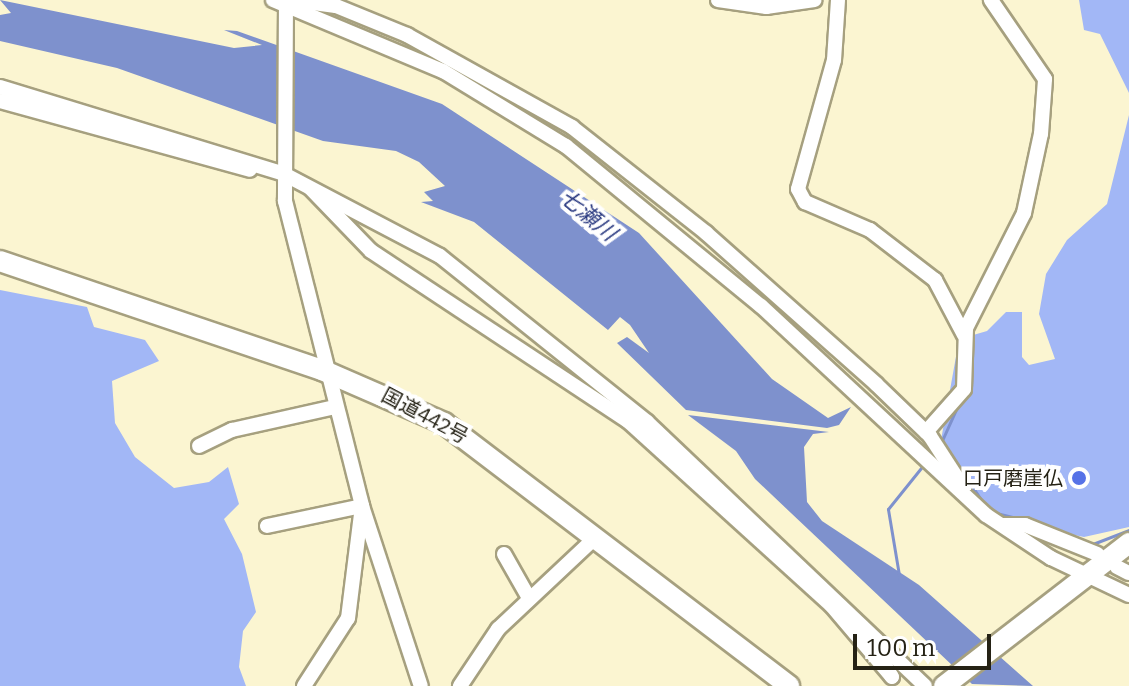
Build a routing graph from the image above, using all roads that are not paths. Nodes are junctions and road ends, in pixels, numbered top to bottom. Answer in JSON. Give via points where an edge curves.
{"nodes":[{"id":1,"x":718,"y":0,"type":"edge"},
{"id":2,"x":815,"y":0,"type":"edge"},
{"id":3,"x":838,"y":0,"type":"edge"},
{"id":4,"x":991,"y":0,"type":"edge"},
{"id":5,"x":283,"y":3,"type":"edge"},
{"id":6,"x":339,"y":3,"type":"edge"},
{"id":7,"x":515,"y":71,"type":"dead end"},
{"id":8,"x":506,"y":85,"type":"junction"},
{"id":9,"x":0,"y":87,"type":"edge"},
{"id":10,"x":0,"y":101,"type":"edge"},
{"id":11,"x":282,"y":168,"type":"junction"},
{"id":12,"x":309,"y":185,"type":"junction"},
{"id":13,"x":0,"y":261,"type":"edge"},
{"id":14,"x":964,"y":335,"type":"junction"},
{"id":15,"x":326,"y":372,"type":"junction"},
{"id":16,"x":335,"y":407,"type":"junction"},
{"id":17,"x":926,"y":432,"type":"junction"},
{"id":18,"x":199,"y":446,"type":"dead end"},
{"id":19,"x":974,"y":504,"type":"junction"},
{"id":20,"x":362,"y":506,"type":"junction"},
{"id":21,"x":1003,"y":525,"type":"junction"},
{"id":22,"x":267,"y":526,"type":"dead end"},
{"id":23,"x":596,"y":537,"type":"junction"},
{"id":24,"x":1129,"y":543,"type":"edge"},
{"id":25,"x":504,"y":554,"type":"dead end"},
{"id":26,"x":1097,"y":554,"type":"dead end"},
{"id":27,"x":1082,"y":581,"type":"junction"},
{"id":28,"x":1129,"y":595,"type":"edge"},
{"id":29,"x":529,"y":598,"type":"junction"},
{"id":30,"x":862,"y":619,"type":"junction"},
{"id":31,"x":777,"y":683,"type":"edge"},
{"id":32,"x":304,"y":686,"type":"edge"},
{"id":33,"x":421,"y":686,"type":"edge"},
{"id":34,"x":460,"y":686,"type":"edge"},
{"id":35,"x":925,"y":686,"type":"edge"},
{"id":36,"x":944,"y":686,"type":"edge"}],
"edges":[{"from":1,"to":2,"type":"street","via":[[766,7]]},
{"from":3,"to":14,"type":"street","via":[[834,60],[798,189],[805,202],[870,230],[935,280]]},
{"from":4,"to":14,"type":"street","via":[[1020,36],[1046,88],[1024,213]]},
{"from":5,"to":6,"type":"street"},
{"from":5,"to":11,"type":"street"},
{"from":5,"to":19,"type":"street","via":[[443,71],[566,146],[761,306]]},
{"from":6,"to":8,"type":"street"},
{"from":7,"to":8,"type":"street"},
{"from":8,"to":17,"type":"street","via":[[659,193]]},
{"from":9,"to":11,"type":"street"},
{"from":10,"to":11,"type":"street","via":[[211,161]]},
{"from":11,"to":12,"type":"street"},
{"from":11,"to":15,"type":"street"},
{"from":12,"to":30,"type":"street","via":[[412,238],[501,301],[647,422]]},
{"from":12,"to":30,"type":"street","via":[[362,244],[628,421],[839,613],[891,678]]},
{"from":13,"to":15,"type":"highway","name":"国道442号"},
{"from":14,"to":17,"type":"street","via":[[964,389]]},
{"from":15,"to":16,"type":"street"},
{"from":15,"to":23,"type":"highway","name":"国道442号","via":[[457,430]]},
{"from":16,"to":18,"type":"street","via":[[232,430]]},
{"from":16,"to":20,"type":"street"},
{"from":17,"to":19,"type":"street"},
{"from":19,"to":21,"type":"street"},
{"from":20,"to":22,"type":"street"},
{"from":20,"to":32,"type":"street","via":[[348,618]]},
{"from":20,"to":33,"type":"street"},
{"from":21,"to":26,"type":"street","via":[[1025,525]]},
{"from":21,"to":27,"type":"street"},
{"from":23,"to":29,"type":"street"},
{"from":23,"to":31,"type":"highway","name":"国道442号"},
{"from":24,"to":27,"type":"highway"},
{"from":25,"to":29,"type":"street"},
{"from":27,"to":28,"type":"street"},
{"from":27,"to":36,"type":"highway"},
{"from":29,"to":34,"type":"street","via":[[490,638]]},
{"from":30,"to":35,"type":"street"}]}
